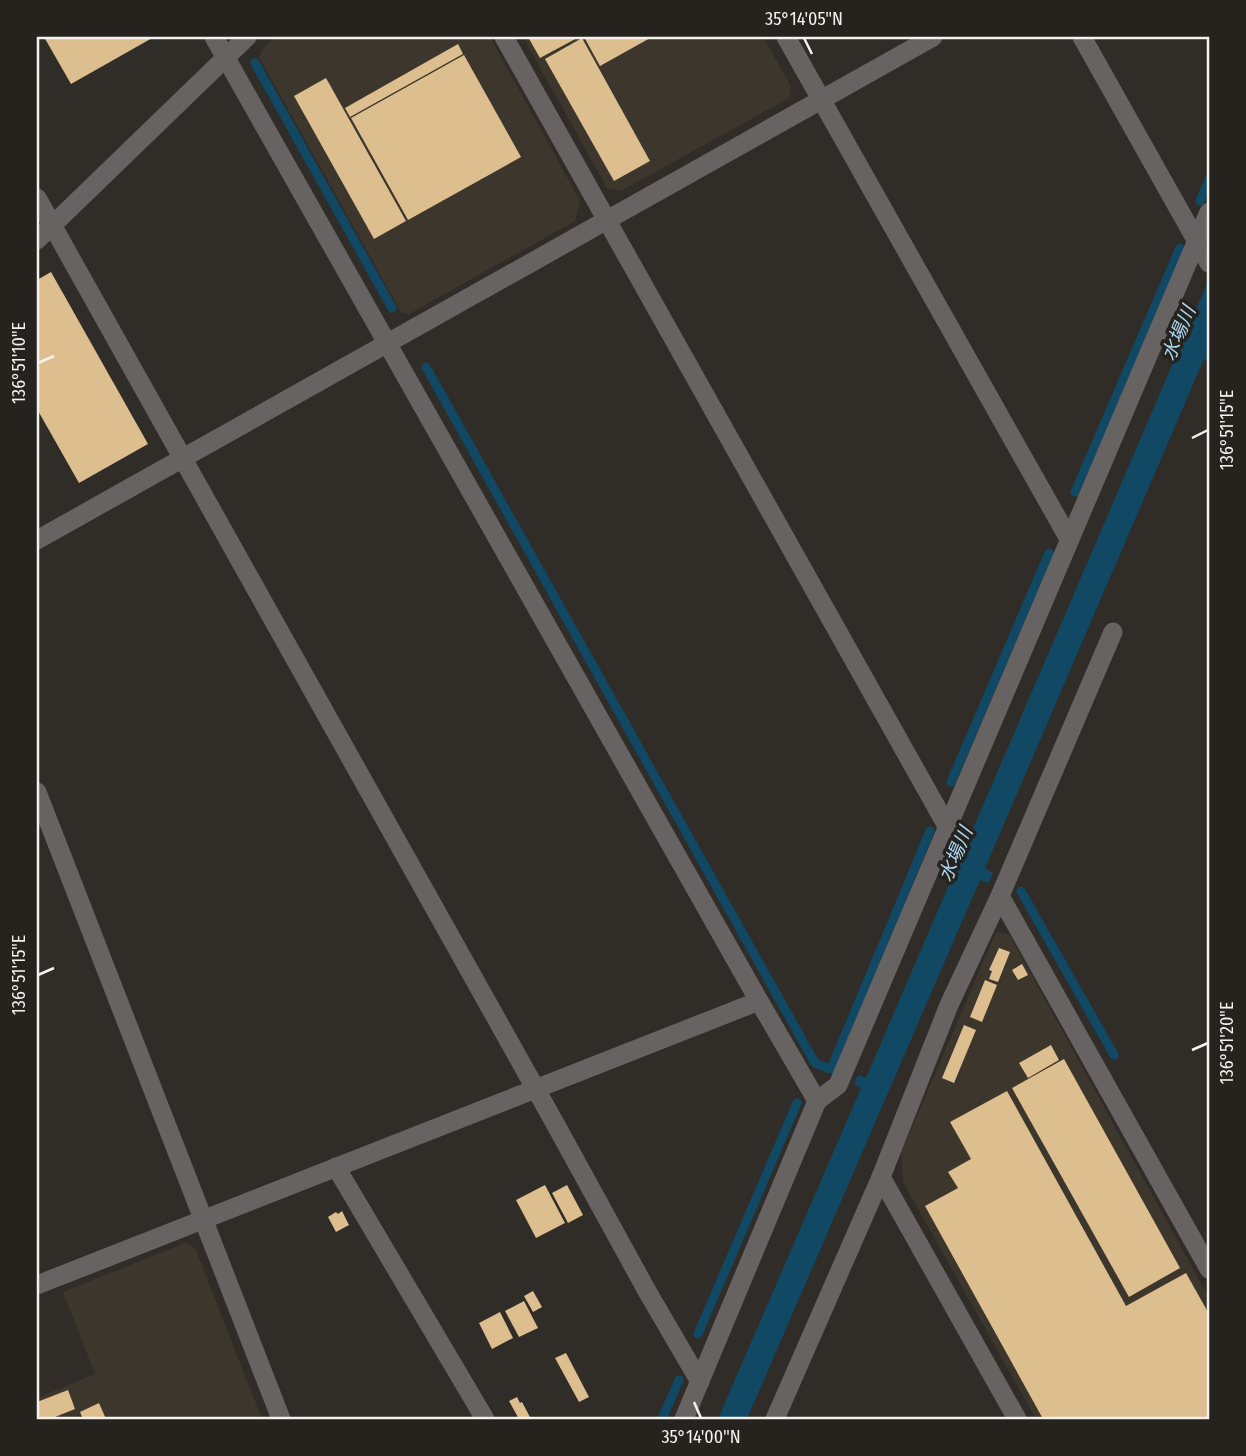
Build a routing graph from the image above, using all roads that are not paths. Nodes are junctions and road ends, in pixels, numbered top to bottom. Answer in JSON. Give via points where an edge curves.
{"nodes":[{"id":1,"x":214,"y":37,"type":"edge"},
{"id":2,"x":247,"y":37,"type":"edge"},
{"id":3,"x":504,"y":37,"type":"edge"},
{"id":4,"x":786,"y":37,"type":"edge"},
{"id":5,"x":933,"y":37,"type":"edge"},
{"id":6,"x":1082,"y":37,"type":"edge"},
{"id":7,"x":225,"y":58,"type":"junction"},
{"id":8,"x":821,"y":100,"type":"junction"},
{"id":9,"x":37,"y":198,"type":"edge"},
{"id":10,"x":1209,"y":212,"type":"edge"},
{"id":11,"x":607,"y":220,"type":"junction"},
{"id":12,"x":52,"y":226,"type":"junction"},
{"id":13,"x":37,"y":240,"type":"edge"},
{"id":14,"x":1204,"y":254,"type":"edge"},
{"id":15,"x":387,"y":343,"type":"junction"},
{"id":16,"x":182,"y":458,"type":"junction"},
{"id":17,"x":1069,"y":539,"type":"junction"},
{"id":18,"x":37,"y":540,"type":"edge"},
{"id":19,"x":1113,"y":632,"type":"dead end"},
{"id":20,"x":37,"y":792,"type":"edge"},
{"id":21,"x":947,"y":826,"type":"junction"},
{"id":22,"x":1000,"y":896,"type":"junction"},
{"id":23,"x":758,"y":1001,"type":"junction"},
{"id":24,"x":535,"y":1088,"type":"junction"},
{"id":25,"x":817,"y":1101,"type":"junction"},
{"id":26,"x":336,"y":1167,"type":"junction"},
{"id":27,"x":881,"y":1177,"type":"junction"},
{"id":28,"x":203,"y":1220,"type":"junction"},
{"id":29,"x":1209,"y":1269,"type":"edge"},
{"id":30,"x":37,"y":1285,"type":"edge"},
{"id":31,"x":700,"y":1382,"type":"junction"},
{"id":32,"x":281,"y":1419,"type":"edge"},
{"id":33,"x":485,"y":1419,"type":"edge"},
{"id":34,"x":684,"y":1419,"type":"edge"},
{"id":35,"x":775,"y":1419,"type":"edge"},
{"id":36,"x":1017,"y":1419,"type":"edge"}],
"edges":[{"from":1,"to":7,"type":"street"},
{"from":2,"to":7,"type":"street"},
{"from":3,"to":11,"type":"street"},
{"from":4,"to":8,"type":"street"},
{"from":5,"to":8,"type":"street"},
{"from":6,"to":14,"type":"street"},
{"from":7,"to":12,"type":"street"},
{"from":7,"to":15,"type":"street"},
{"from":8,"to":11,"type":"street"},
{"from":8,"to":17,"type":"street"},
{"from":9,"to":12,"type":"street"},
{"from":10,"to":14,"type":"street"},
{"from":11,"to":15,"type":"street"},
{"from":11,"to":21,"type":"street"},
{"from":12,"to":13,"type":"street"},
{"from":12,"to":16,"type":"street"},
{"from":14,"to":17,"type":"street"},
{"from":15,"to":16,"type":"street"},
{"from":15,"to":23,"type":"street"},
{"from":16,"to":18,"type":"street"},
{"from":16,"to":24,"type":"street"},
{"from":17,"to":21,"type":"street"},
{"from":19,"to":22,"type":"street"},
{"from":20,"to":28,"type":"street"},
{"from":21,"to":25,"type":"street","via":[[838,1085]]},
{"from":22,"to":27,"type":"street","via":[[949,1005]]},
{"from":22,"to":29,"type":"street"},
{"from":23,"to":24,"type":"street"},
{"from":23,"to":25,"type":"street"},
{"from":24,"to":26,"type":"street"},
{"from":24,"to":31,"type":"street"},
{"from":25,"to":31,"type":"street"},
{"from":26,"to":28,"type":"street"},
{"from":26,"to":33,"type":"street"},
{"from":27,"to":35,"type":"street"},
{"from":27,"to":36,"type":"street"},
{"from":28,"to":30,"type":"street"},
{"from":28,"to":32,"type":"street"},
{"from":31,"to":34,"type":"street"}]}
